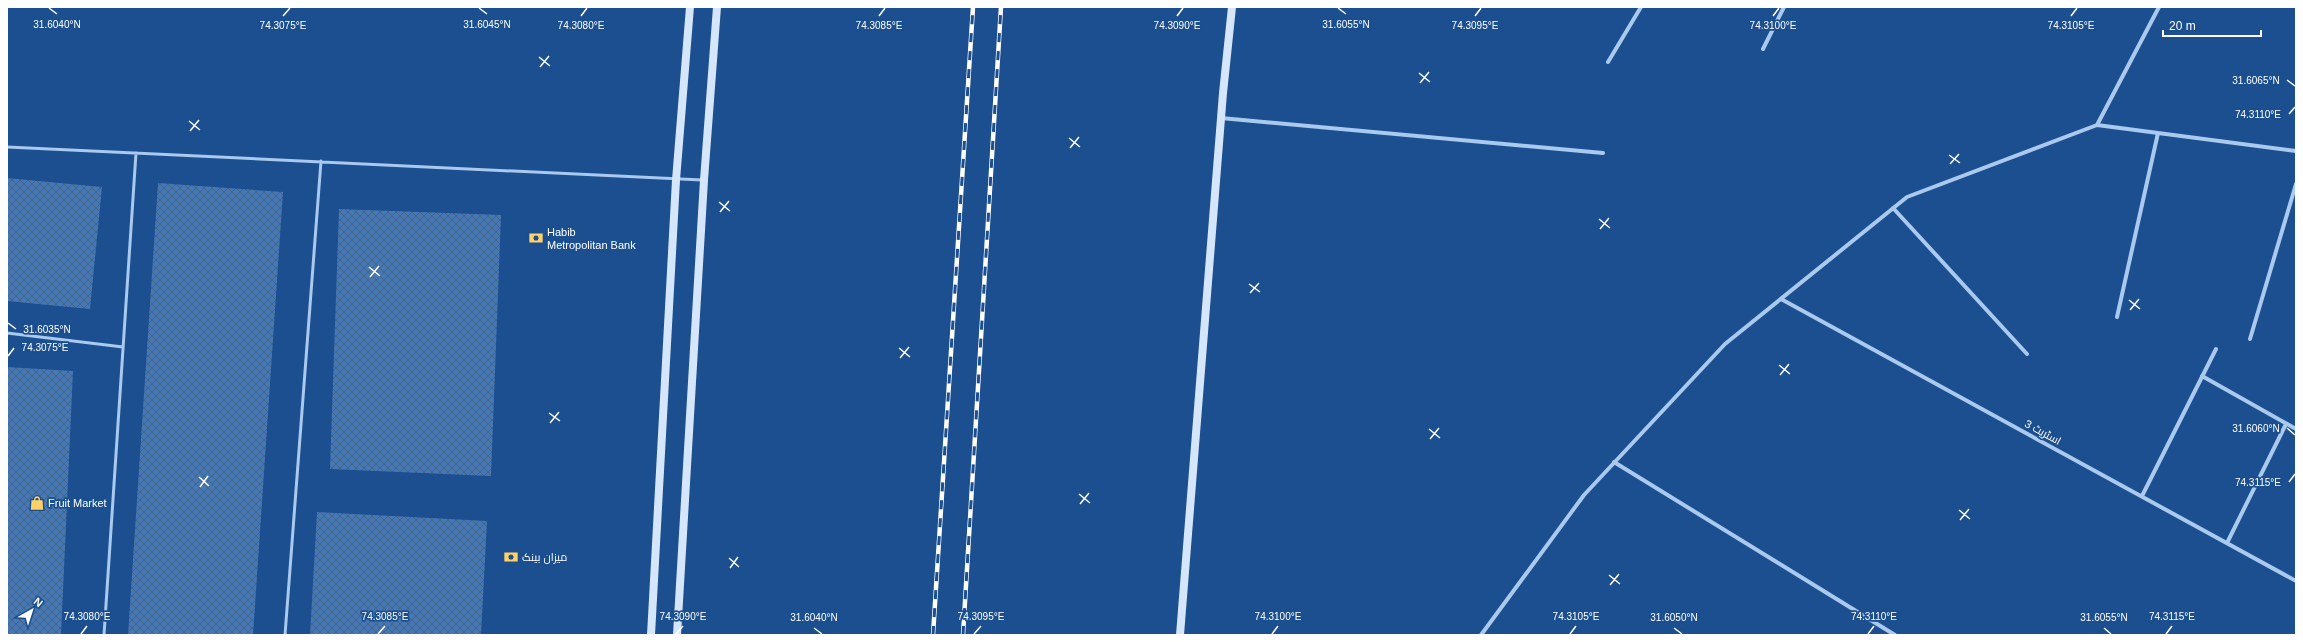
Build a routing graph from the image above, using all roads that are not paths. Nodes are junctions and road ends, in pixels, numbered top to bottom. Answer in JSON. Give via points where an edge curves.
{"nodes":[{"id":1,"x":690,"y":7,"type":"edge"},
{"id":2,"x":717,"y":7,"type":"edge"},
{"id":3,"x":1232,"y":7,"type":"edge"},
{"id":4,"x":1641,"y":7,"type":"edge"},
{"id":5,"x":1784,"y":7,"type":"edge"},
{"id":6,"x":2159,"y":7,"type":"edge"},
{"id":7,"x":1763,"y":49,"type":"dead end"},
{"id":8,"x":1608,"y":62,"type":"dead end"},
{"id":9,"x":1221,"y":118,"type":"junction"},
{"id":10,"x":2097,"y":124,"type":"junction"},
{"id":11,"x":2158,"y":133,"type":"junction"},
{"id":12,"x":7,"y":147,"type":"edge"},
{"id":13,"x":2296,"y":151,"type":"edge"},
{"id":14,"x":136,"y":153,"type":"junction"},
{"id":15,"x":1603,"y":153,"type":"dead end"},
{"id":16,"x":321,"y":161,"type":"junction"},
{"id":17,"x":676,"y":180,"type":"junction"},
{"id":18,"x":704,"y":180,"type":"junction"},
{"id":19,"x":2296,"y":184,"type":"edge"},
{"id":20,"x":1893,"y":208,"type":"junction"},
{"id":21,"x":1781,"y":299,"type":"junction"},
{"id":22,"x":2117,"y":317,"type":"dead end"},
{"id":23,"x":7,"y":333,"type":"edge"},
{"id":24,"x":2250,"y":339,"type":"dead end"},
{"id":25,"x":123,"y":347,"type":"junction"},
{"id":26,"x":2216,"y":349,"type":"dead end"},
{"id":27,"x":2027,"y":354,"type":"dead end"},
{"id":28,"x":2202,"y":376,"type":"junction"},
{"id":29,"x":2286,"y":424,"type":"junction"},
{"id":30,"x":2296,"y":429,"type":"edge"},
{"id":31,"x":1614,"y":462,"type":"junction"},
{"id":32,"x":2142,"y":496,"type":"junction"},
{"id":33,"x":2227,"y":543,"type":"junction"},
{"id":34,"x":2296,"y":581,"type":"edge"},
{"id":35,"x":104,"y":635,"type":"edge"},
{"id":36,"x":285,"y":635,"type":"edge"},
{"id":37,"x":651,"y":635,"type":"edge"},
{"id":38,"x":678,"y":635,"type":"edge"},
{"id":39,"x":1180,"y":635,"type":"edge"},
{"id":40,"x":1481,"y":635,"type":"edge"},
{"id":41,"x":1895,"y":635,"type":"edge"}],
"edges":[{"from":1,"to":17,"type":"main road"},
{"from":2,"to":18,"type":"main road"},
{"from":3,"to":9,"type":"main road"},
{"from":4,"to":8,"type":"street"},
{"from":5,"to":7,"type":"street"},
{"from":6,"to":10,"type":"street"},
{"from":9,"to":15,"type":"street"},
{"from":9,"to":39,"type":"main road"},
{"from":10,"to":11,"type":"street"},
{"from":10,"to":20,"type":"street","via":[[1907,198]]},
{"from":11,"to":13,"type":"street"},
{"from":11,"to":22,"type":"street"},
{"from":12,"to":14,"type":"lane"},
{"from":14,"to":16,"type":"lane"},
{"from":14,"to":25,"type":"lane"},
{"from":16,"to":17,"type":"lane"},
{"from":16,"to":36,"type":"lane"},
{"from":17,"to":18,"type":"lane"},
{"from":17,"to":37,"type":"main road"},
{"from":18,"to":38,"type":"main road"},
{"from":19,"to":24,"type":"street"},
{"from":20,"to":21,"type":"street"},
{"from":20,"to":27,"type":"street"},
{"from":21,"to":31,"type":"street","via":[[1725,344]]},
{"from":21,"to":32,"type":"street","name":"اسٹریٹ 3"},
{"from":23,"to":25,"type":"lane"},
{"from":25,"to":35,"type":"lane"},
{"from":26,"to":28,"type":"street"},
{"from":28,"to":29,"type":"street"},
{"from":28,"to":32,"type":"street"},
{"from":29,"to":30,"type":"street"},
{"from":29,"to":33,"type":"street"},
{"from":31,"to":40,"type":"street","via":[[1584,495]]},
{"from":31,"to":41,"type":"street"},
{"from":32,"to":33,"type":"street","name":"اسٹریٹ 3"},
{"from":33,"to":34,"type":"street","name":"اسٹریٹ 3"}]}
